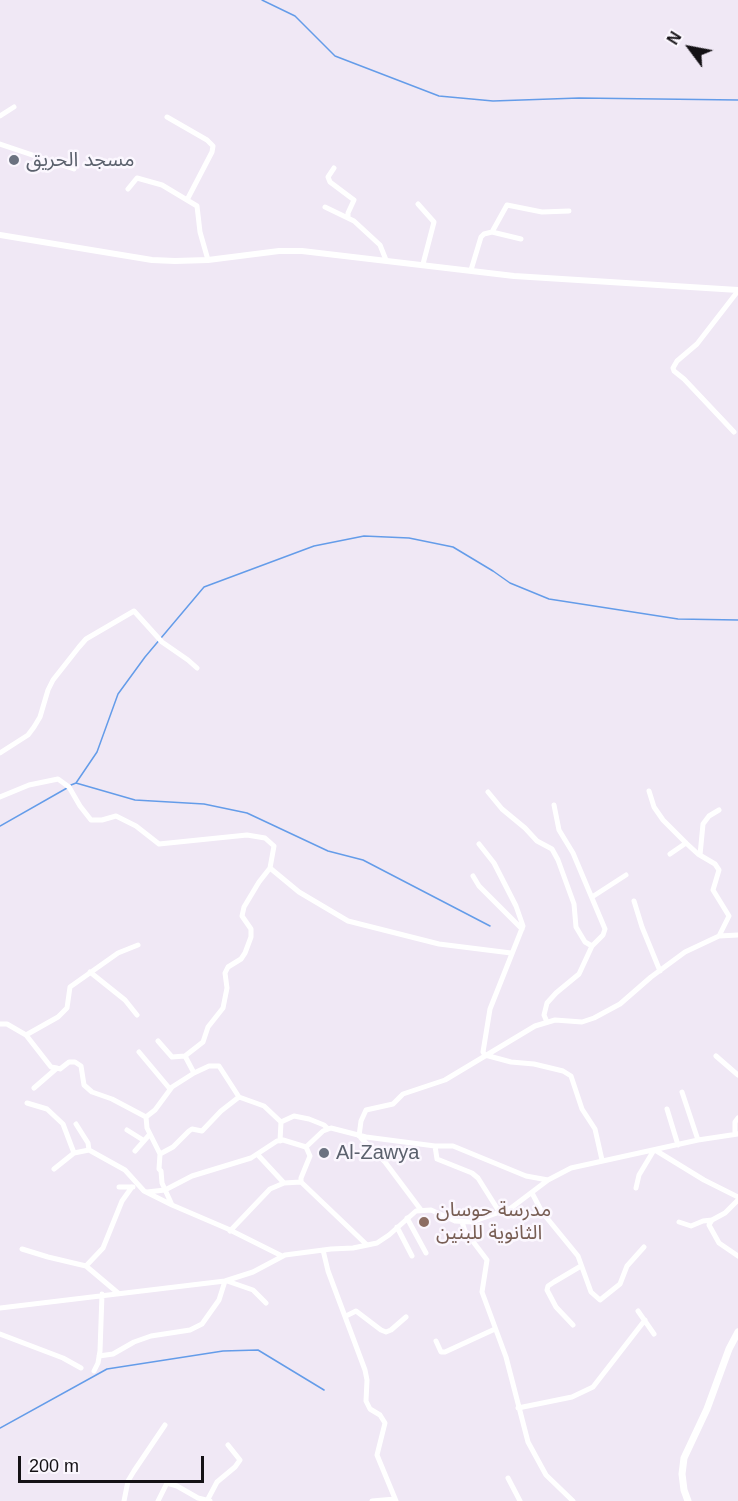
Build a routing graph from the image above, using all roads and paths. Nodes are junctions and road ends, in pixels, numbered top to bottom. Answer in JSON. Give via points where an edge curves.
{"nodes":[{"id":1,"x":14,"y":107,"type":"dead end"},
{"id":2,"x":0,"y":116,"type":"edge"},
{"id":3,"x":167,"y":117,"type":"dead end"},
{"id":4,"x":0,"y":144,"type":"edge"},
{"id":5,"x":334,"y":168,"type":"dead end"},
{"id":6,"x":74,"y":170,"type":"dead end"},
{"id":7,"x":128,"y":189,"type":"dead end"},
{"id":8,"x":188,"y":200,"type":"junction"},
{"id":9,"x":418,"y":204,"type":"dead end"},
{"id":10,"x":325,"y":207,"type":"dead end"},
{"id":11,"x":569,"y":211,"type":"dead end"},
{"id":12,"x":348,"y":217,"type":"junction"},
{"id":13,"x":492,"y":232,"type":"junction"},
{"id":14,"x":0,"y":235,"type":"edge"},
{"id":15,"x":521,"y":239,"type":"dead end"},
{"id":16,"x":208,"y":260,"type":"junction"},
{"id":17,"x":386,"y":260,"type":"junction"},
{"id":18,"x":423,"y":264,"type":"junction"},
{"id":19,"x":471,"y":270,"type":"junction"},
{"id":20,"x":738,"y":291,"type":"edge"},
{"id":21,"x":734,"y":432,"type":"dead end"},
{"id":22,"x":197,"y":668,"type":"dead end"},
{"id":23,"x":0,"y":753,"type":"edge"},
{"id":24,"x":649,"y":791,"type":"dead end"},
{"id":25,"x":488,"y":792,"type":"dead end"},
{"id":26,"x":0,"y":797,"type":"edge"},
{"id":27,"x":554,"y":805,"type":"dead end"},
{"id":28,"x":719,"y":810,"type":"dead end"},
{"id":29,"x":686,"y":843,"type":"junction"},
{"id":30,"x":479,"y":844,"type":"dead end"},
{"id":31,"x":670,"y":854,"type":"dead end"},
{"id":32,"x":700,"y":855,"type":"junction"},
{"id":33,"x":270,"y":868,"type":"junction"},
{"id":34,"x":626,"y":875,"type":"dead end"},
{"id":35,"x":473,"y":876,"type":"dead end"},
{"id":36,"x":592,"y":897,"type":"junction"},
{"id":37,"x":634,"y":901,"type":"dead end"},
{"id":38,"x":522,"y":929,"type":"junction"},
{"id":39,"x":738,"y":935,"type":"edge"},
{"id":40,"x":719,"y":936,"type":"junction"},
{"id":41,"x":138,"y":945,"type":"dead end"},
{"id":42,"x":592,"y":946,"type":"junction"},
{"id":43,"x":511,"y":953,"type":"junction"},
{"id":44,"x":660,"y":971,"type":"junction"},
{"id":45,"x":90,"y":972,"type":"junction"},
{"id":46,"x":137,"y":1015,"type":"dead end"},
{"id":47,"x":547,"y":1022,"type":"junction"},
{"id":48,"x":0,"y":1024,"type":"edge"},
{"id":49,"x":26,"y":1035,"type":"junction"},
{"id":50,"x":158,"y":1041,"type":"dead end"},
{"id":51,"x":139,"y":1052,"type":"dead end"},
{"id":52,"x":485,"y":1055,"type":"junction"},
{"id":53,"x":185,"y":1056,"type":"junction"},
{"id":54,"x":716,"y":1056,"type":"dead end"},
{"id":55,"x":57,"y":1068,"type":"junction"},
{"id":56,"x":194,"y":1073,"type":"junction"},
{"id":57,"x":738,"y":1075,"type":"edge"},
{"id":58,"x":34,"y":1088,"type":"dead end"},
{"id":59,"x":170,"y":1089,"type":"junction"},
{"id":60,"x":682,"y":1092,"type":"dead end"},
{"id":61,"x":239,"y":1097,"type":"junction"},
{"id":62,"x":27,"y":1103,"type":"dead end"},
{"id":63,"x":667,"y":1109,"type":"dead end"},
{"id":64,"x":146,"y":1117,"type":"junction"},
{"id":65,"x":738,"y":1118,"type":"edge"},
{"id":66,"x":281,"y":1122,"type":"junction"},
{"id":67,"x":76,"y":1124,"type":"dead end"},
{"id":68,"x":327,"y":1128,"type":"junction"},
{"id":69,"x":128,"y":1130,"type":"dead end"},
{"id":70,"x":150,"y":1134,"type":"junction"},
{"id":71,"x":736,"y":1134,"type":"edge"},
{"id":72,"x":359,"y":1136,"type":"junction"},
{"id":73,"x":143,"y":1140,"type":"junction"},
{"id":74,"x":698,"y":1140,"type":"junction"},
{"id":75,"x":280,"y":1141,"type":"junction"},
{"id":76,"x":678,"y":1145,"type":"junction"},
{"id":77,"x":435,"y":1146,"type":"junction"},
{"id":78,"x":306,"y":1147,"type":"junction"},
{"id":79,"x":89,"y":1150,"type":"junction"},
{"id":80,"x":654,"y":1150,"type":"junction"},
{"id":81,"x":135,"y":1151,"type":"dead end"},
{"id":82,"x":74,"y":1153,"type":"junction"},
{"id":83,"x":159,"y":1154,"type":"junction"},
{"id":84,"x":258,"y":1155,"type":"junction"},
{"id":85,"x":602,"y":1160,"type":"junction"},
{"id":86,"x":54,"y":1169,"type":"dead end"},
{"id":87,"x":548,"y":1180,"type":"junction"},
{"id":88,"x":301,"y":1182,"type":"junction"},
{"id":89,"x":284,"y":1183,"type":"junction"},
{"id":90,"x":118,"y":1187,"type":"dead end"},
{"id":91,"x":132,"y":1187,"type":"junction"},
{"id":92,"x":140,"y":1187,"type":"junction"},
{"id":93,"x":636,"y":1188,"type":"dead end"},
{"id":94,"x":165,"y":1190,"type":"junction"},
{"id":95,"x":147,"y":1192,"type":"junction"},
{"id":96,"x":532,"y":1193,"type":"junction"},
{"id":97,"x":738,"y":1199,"type":"edge"},
{"id":98,"x":172,"y":1204,"type":"junction"},
{"id":99,"x":421,"y":1210,"type":"junction"},
{"id":100,"x":500,"y":1213,"type":"junction"},
{"id":101,"x":407,"y":1218,"type":"junction"},
{"id":102,"x":712,"y":1220,"type":"junction"},
{"id":103,"x":462,"y":1222,"type":"junction"},
{"id":104,"x":679,"y":1222,"type":"dead end"},
{"id":105,"x":398,"y":1227,"type":"junction"},
{"id":106,"x":230,"y":1231,"type":"junction"},
{"id":107,"x":367,"y":1245,"type":"junction"},
{"id":108,"x":644,"y":1247,"type":"dead end"},
{"id":109,"x":22,"y":1249,"type":"dead end"},
{"id":110,"x":323,"y":1250,"type":"junction"},
{"id":111,"x":426,"y":1253,"type":"dead end"},
{"id":112,"x":282,"y":1256,"type":"junction"},
{"id":113,"x":411,"y":1256,"type":"dead end"},
{"id":114,"x":738,"y":1256,"type":"edge"},
{"id":115,"x":86,"y":1266,"type":"junction"},
{"id":116,"x":581,"y":1266,"type":"junction"},
{"id":117,"x":225,"y":1281,"type":"junction"},
{"id":118,"x":118,"y":1293,"type":"junction"},
{"id":119,"x":102,"y":1294,"type":"junction"},
{"id":120,"x":266,"y":1303,"type":"dead end"},
{"id":121,"x":0,"y":1308,"type":"edge"},
{"id":122,"x":638,"y":1311,"type":"dead end"},
{"id":123,"x":346,"y":1316,"type":"junction"},
{"id":124,"x":406,"y":1317,"type":"dead end"},
{"id":125,"x":645,"y":1320,"type":"junction"},
{"id":126,"x":573,"y":1325,"type":"dead end"},
{"id":127,"x":495,"y":1329,"type":"junction"},
{"id":128,"x":738,"y":1332,"type":"edge"},
{"id":129,"x":0,"y":1334,"type":"edge"},
{"id":130,"x":654,"y":1334,"type":"dead end"},
{"id":131,"x":436,"y":1341,"type":"dead end"},
{"id":132,"x":99,"y":1356,"type":"junction"},
{"id":133,"x":81,"y":1368,"type":"dead end"},
{"id":134,"x":94,"y":1371,"type":"dead end"},
{"id":135,"x":518,"y":1408,"type":"junction"},
{"id":136,"x":165,"y":1425,"type":"dead end"},
{"id":137,"x":228,"y":1445,"type":"dead end"},
{"id":138,"x":508,"y":1478,"type":"dead end"},
{"id":139,"x":197,"y":1500,"type":"edge"},
{"id":140,"x":209,"y":1500,"type":"edge"},
{"id":141,"x":396,"y":1500,"type":"edge"},
{"id":142,"x":124,"y":1501,"type":"edge"},
{"id":143,"x":158,"y":1501,"type":"edge"},
{"id":144,"x":372,"y":1501,"type":"edge"},
{"id":145,"x":520,"y":1501,"type":"edge"},
{"id":146,"x":573,"y":1501,"type":"edge"},
{"id":147,"x":687,"y":1501,"type":"edge"}],
"edges":[{"from":1,"to":2,"type":"street"},
{"from":3,"to":8,"type":"street","via":[[213,146]]},
{"from":4,"to":6,"type":"street"},
{"from":5,"to":12,"type":"street","via":[[328,177],[330,182],[354,200]]},
{"from":7,"to":8,"type":"street","via":[[137,178],[162,185]]},
{"from":8,"to":16,"type":"street","via":[[197,206]]},
{"from":9,"to":18,"type":"street","via":[[434,222]]},
{"from":10,"to":12,"type":"street"},
{"from":11,"to":13,"type":"street","via":[[542,212],[507,205]]},
{"from":12,"to":17,"type":"street","via":[[380,245]]},
{"from":13,"to":15,"type":"street"},
{"from":13,"to":19,"type":"street","via":[[481,237]]},
{"from":14,"to":16,"type":"street","via":[[152,260]]},
{"from":16,"to":17,"type":"street","via":[[302,251]]},
{"from":17,"to":18,"type":"street"},
{"from":18,"to":19,"type":"street"},
{"from":19,"to":20,"type":"street"},
{"from":20,"to":21,"type":"street","via":[[673,368]]},
{"from":22,"to":23,"type":"street","via":[[162,642],[134,611],[79,646],[53,680],[34,727]]},
{"from":24,"to":29,"type":"street","via":[[659,815]]},
{"from":25,"to":42,"type":"street","via":[[537,841],[552,849],[574,904],[578,933]]},
{"from":26,"to":33,"type":"street","via":[[46,780],[58,780],[69,787],[91,820],[116,816],[159,844],[238,836],[265,838],[274,846]]},
{"from":27,"to":36,"type":"street","via":[[560,830]]},
{"from":28,"to":32,"type":"street","via":[[703,824]]},
{"from":29,"to":31,"type":"street"},
{"from":29,"to":32,"type":"street"},
{"from":30,"to":38,"type":"street","via":[[494,863],[516,906]]},
{"from":32,"to":40,"type":"street","via":[[719,870],[713,890],[729,916]]},
{"from":33,"to":43,"type":"street","via":[[299,892],[348,921],[439,944]]},
{"from":33,"to":53,"type":"street","via":[[244,907],[242,916],[251,929],[251,937],[245,953],[225,974],[224,1008],[208,1028],[203,1042]]},
{"from":34,"to":36,"type":"street"},
{"from":35,"to":38,"type":"street"},
{"from":36,"to":42,"type":"street","via":[[605,932]]},
{"from":37,"to":44,"type":"street"},
{"from":38,"to":43,"type":"street"},
{"from":39,"to":40,"type":"street"},
{"from":40,"to":44,"type":"street","via":[[685,952]]},
{"from":41,"to":45,"type":"street"},
{"from":42,"to":47,"type":"street","via":[[579,974],[547,1003]]},
{"from":43,"to":52,"type":"street","via":[[490,1009]]},
{"from":44,"to":47,"type":"street","via":[[620,1004],[594,1018]]},
{"from":45,"to":46,"type":"street"},
{"from":45,"to":49,"type":"street","via":[[70,987],[67,1008],[58,1017]]},
{"from":47,"to":52,"type":"street"},
{"from":48,"to":49,"type":"street"},
{"from":49,"to":55,"type":"street","via":[[51,1067]]},
{"from":50,"to":53,"type":"street","via":[[170,1056]]},
{"from":51,"to":59,"type":"street"},
{"from":52,"to":72,"type":"street","via":[[445,1080],[403,1094],[393,1104],[366,1110]]},
{"from":52,"to":85,"type":"street","via":[[544,1066],[571,1076],[582,1109],[594,1129]]},
{"from":53,"to":56,"type":"street"},
{"from":54,"to":57,"type":"street"},
{"from":55,"to":58,"type":"street"},
{"from":55,"to":64,"type":"street","via":[[75,1062],[81,1066],[88,1089]]},
{"from":56,"to":59,"type":"street"},
{"from":56,"to":61,"type":"street","via":[[219,1065]]},
{"from":59,"to":64,"type":"street"},
{"from":60,"to":74,"type":"street"},
{"from":61,"to":66,"type":"street","via":[[264,1106]]},
{"from":61,"to":83,"type":"street","via":[[202,1131],[189,1131],[173,1148]]},
{"from":62,"to":82,"type":"street","via":[[47,1110],[63,1124]]},
{"from":63,"to":76,"type":"street"},
{"from":64,"to":70,"type":"street"},
{"from":65,"to":71,"type":"street"},
{"from":66,"to":68,"type":"street","via":[[294,1116]]},
{"from":66,"to":75,"type":"street"},
{"from":67,"to":79,"type":"street"},
{"from":68,"to":72,"type":"street"},
{"from":68,"to":78,"type":"street"},
{"from":69,"to":73,"type":"street"},
{"from":70,"to":73,"type":"street"},
{"from":70,"to":83,"type":"street"},
{"from":71,"to":74,"type":"street"},
{"from":72,"to":77,"type":"street"},
{"from":72,"to":99,"type":"street","via":[[385,1162]]},
{"from":73,"to":81,"type":"street"},
{"from":74,"to":76,"type":"street"},
{"from":75,"to":78,"type":"street"},
{"from":75,"to":84,"type":"street"},
{"from":76,"to":80,"type":"street"},
{"from":77,"to":87,"type":"street","via":[[457,1147],[526,1176]]},
{"from":77,"to":100,"type":"street","via":[[437,1159],[478,1178]]},
{"from":78,"to":88,"type":"street","via":[[310,1156]]},
{"from":79,"to":82,"type":"street"},
{"from":79,"to":92,"type":"street","via":[[122,1167]]},
{"from":80,"to":85,"type":"street"},
{"from":80,"to":93,"type":"street"},
{"from":80,"to":97,"type":"street"},
{"from":82,"to":86,"type":"street"},
{"from":83,"to":94,"type":"street"},
{"from":84,"to":89,"type":"street"},
{"from":84,"to":94,"type":"street","via":[[192,1176]]},
{"from":85,"to":87,"type":"street","via":[[571,1168]]},
{"from":87,"to":96,"type":"street"},
{"from":88,"to":89,"type":"street"},
{"from":88,"to":107,"type":"street"},
{"from":89,"to":106,"type":"street","via":[[266,1192]]},
{"from":90,"to":91,"type":"street"},
{"from":91,"to":92,"type":"street"},
{"from":91,"to":115,"type":"street","via":[[122,1201],[103,1248]]},
{"from":92,"to":95,"type":"street"},
{"from":94,"to":95,"type":"street"},
{"from":94,"to":98,"type":"street"},
{"from":95,"to":98,"type":"street"},
{"from":96,"to":100,"type":"street"},
{"from":96,"to":116,"type":"street","via":[[542,1212],[574,1249]]},
{"from":97,"to":102,"type":"street"},
{"from":98,"to":106,"type":"street"},
{"from":99,"to":101,"type":"street"},
{"from":99,"to":103,"type":"street"},
{"from":100,"to":103,"type":"street"},
{"from":101,"to":105,"type":"street"},
{"from":101,"to":111,"type":"street"},
{"from":102,"to":104,"type":"street","via":[[691,1226]]},
{"from":102,"to":114,"type":"street","via":[[709,1225],[719,1243]]},
{"from":103,"to":127,"type":"street","via":[[487,1260],[482,1292]]},
{"from":105,"to":107,"type":"street","via":[[384,1239]]},
{"from":105,"to":113,"type":"street"},
{"from":106,"to":112,"type":"street"},
{"from":107,"to":110,"type":"street"},
{"from":108,"to":116,"type":"street","via":[[627,1266],[620,1284],[600,1300],[591,1292]]},
{"from":109,"to":115,"type":"street"},
{"from":110,"to":112,"type":"street"},
{"from":110,"to":123,"type":"street"},
{"from":112,"to":117,"type":"street","via":[[253,1272]]},
{"from":115,"to":118,"type":"street"},
{"from":116,"to":126,"type":"street","via":[[547,1290],[556,1308]]},
{"from":117,"to":118,"type":"street"},
{"from":117,"to":120,"type":"street","via":[[253,1290]]},
{"from":117,"to":132,"type":"street","via":[[219,1299],[202,1324],[190,1330],[151,1336],[113,1354]]},
{"from":118,"to":119,"type":"street"},
{"from":119,"to":121,"type":"street"},
{"from":119,"to":132,"type":"street"},
{"from":122,"to":125,"type":"street"},
{"from":123,"to":124,"type":"street","via":[[356,1311],[386,1332]]},
{"from":123,"to":141,"type":"street","via":[[367,1377],[366,1401],[385,1423],[377,1455]]},
{"from":125,"to":130,"type":"street"},
{"from":125,"to":135,"type":"street","via":[[593,1387],[572,1397]]},
{"from":127,"to":131,"type":"street","via":[[445,1352],[441,1352]]},
{"from":127,"to":135,"type":"street"},
{"from":128,"to":147,"type":"main road","via":[[684,1458],[682,1474]]},
{"from":129,"to":133,"type":"street"},
{"from":132,"to":134,"type":"street"},
{"from":135,"to":146,"type":"street","via":[[534,1456],[551,1481]]},
{"from":136,"to":142,"type":"street","via":[[134,1471]]},
{"from":137,"to":140,"type":"street","via":[[240,1460],[217,1482]]},
{"from":138,"to":145,"type":"street"},
{"from":139,"to":140,"type":"street"},
{"from":139,"to":143,"type":"street","via":[[167,1483]]},
{"from":141,"to":144,"type":"street"}]}
